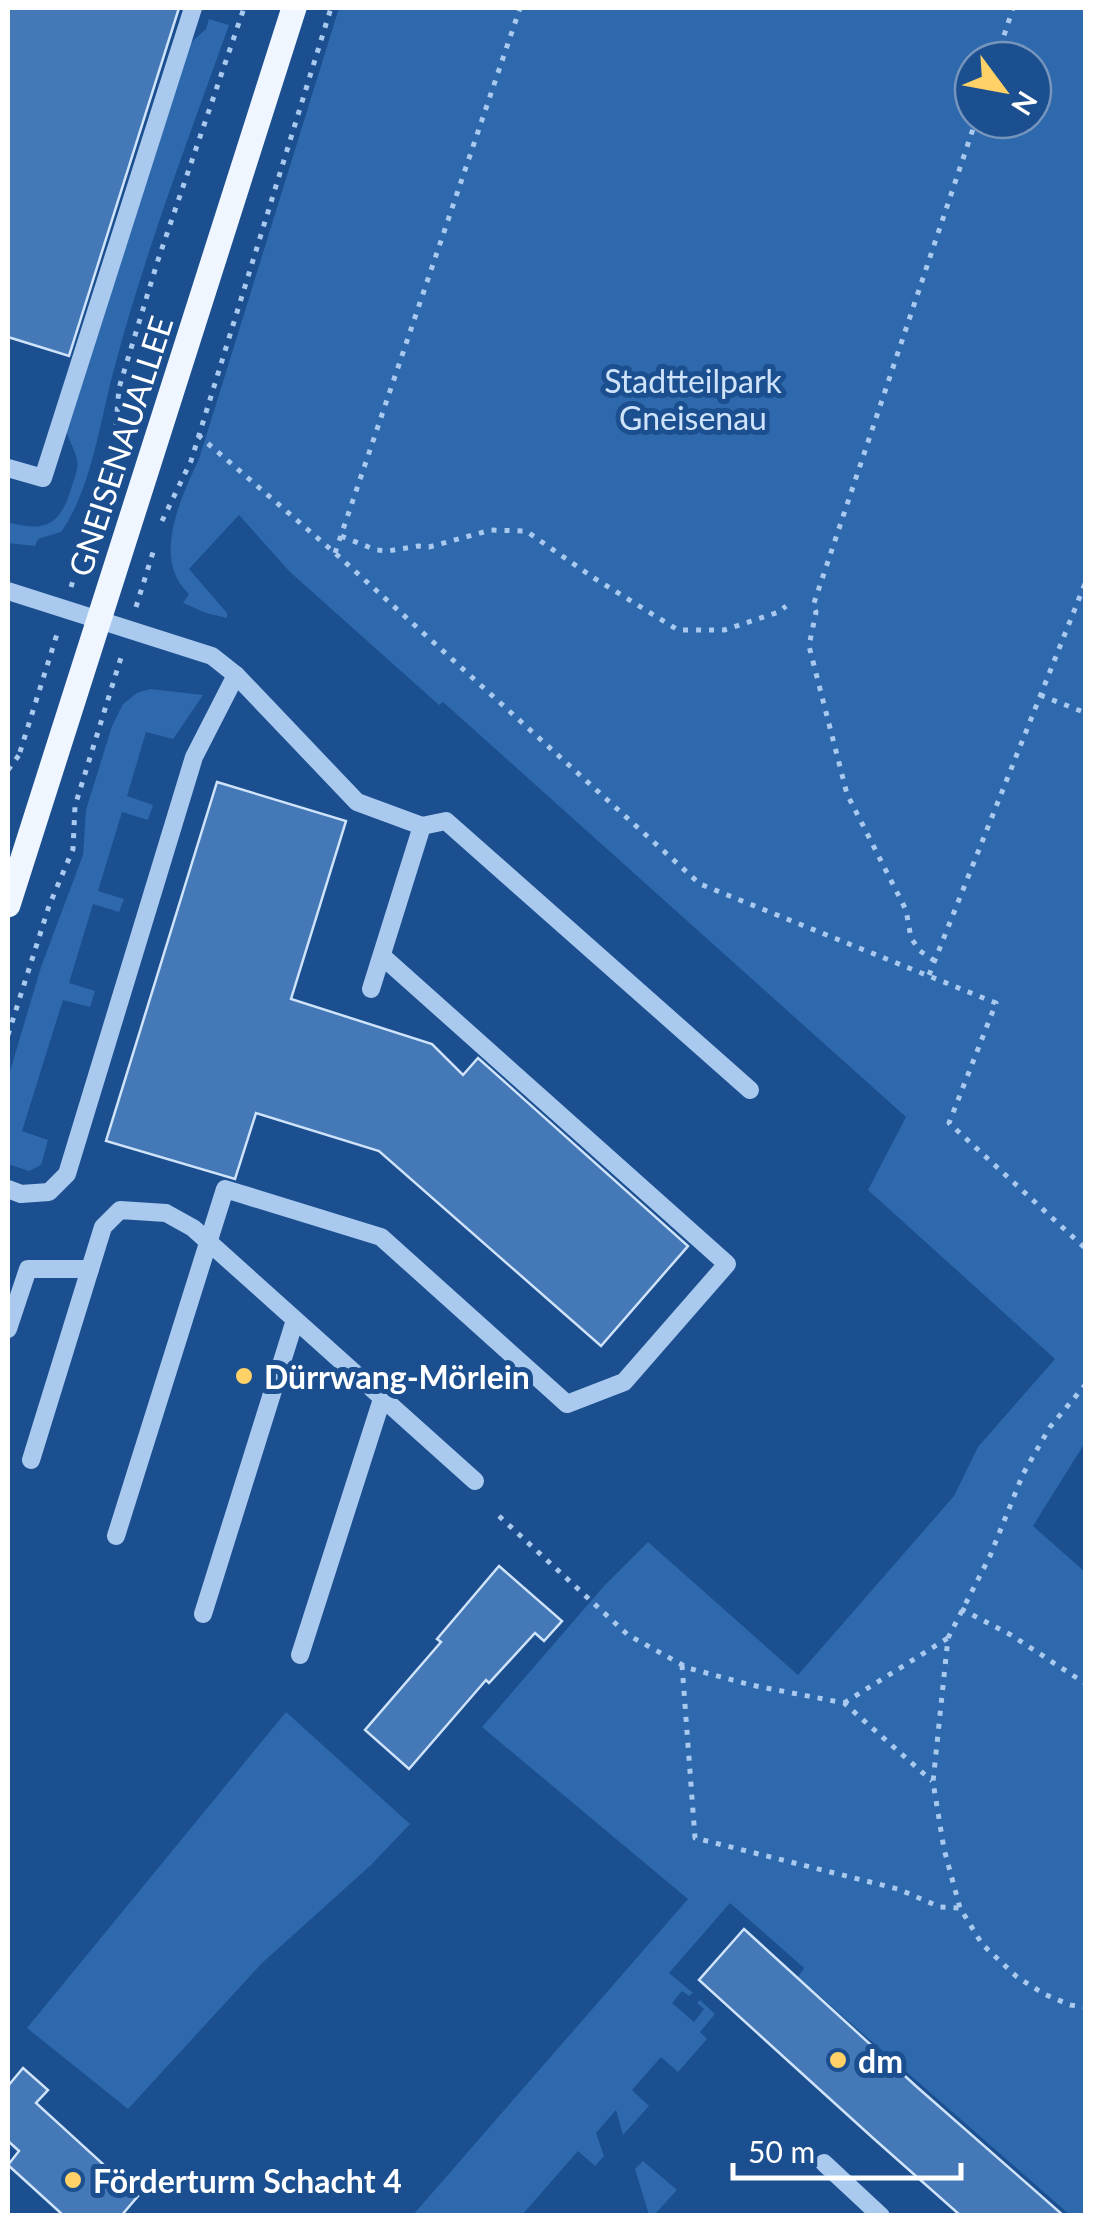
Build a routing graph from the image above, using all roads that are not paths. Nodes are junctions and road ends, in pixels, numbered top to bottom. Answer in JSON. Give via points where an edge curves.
{"nodes":[{"id":1,"x":193,"y":8,"type":"edge"},
{"id":2,"x":294,"y":8,"type":"edge"},
{"id":3,"x":8,"y":468,"type":"edge"},
{"id":4,"x":8,"y":592,"type":"edge"},
{"id":5,"x":97,"y":620,"type":"junction"},
{"id":6,"x":236,"y":675,"type":"junction"},
{"id":7,"x":422,"y":826,"type":"junction"},
{"id":8,"x":8,"y":905,"type":"edge"},
{"id":9,"x":382,"y":956,"type":"junction"},
{"id":10,"x":371,"y":989,"type":"dead end"},
{"id":11,"x":750,"y":1090,"type":"dead end"},
{"id":12,"x":8,"y":1190,"type":"edge"},
{"id":13,"x":209,"y":1243,"type":"junction"},
{"id":14,"x":90,"y":1269,"type":"junction"},
{"id":15,"x":295,"y":1320,"type":"junction"},
{"id":16,"x":8,"y":1329,"type":"edge"},
{"id":17,"x":382,"y":1399,"type":"junction"},
{"id":18,"x":30,"y":1460,"type":"dead end"},
{"id":19,"x":475,"y":1481,"type":"dead end"},
{"id":20,"x":116,"y":1536,"type":"dead end"},
{"id":21,"x":202,"y":1614,"type":"dead end"},
{"id":22,"x":300,"y":1655,"type":"dead end"},
{"id":23,"x":824,"y":2163,"type":"dead end"},
{"id":24,"x":882,"y":2216,"type":"edge"}],
"edges":[{"from":1,"to":3,"type":"street","via":[[43,478]]},
{"from":2,"to":5,"type":"main road","name":"GNEISENAUALLEE"},
{"from":4,"to":5,"type":"street"},
{"from":5,"to":6,"type":"street","via":[[212,656]]},
{"from":5,"to":8,"type":"main road","name":"GNEISENAUALLEE"},
{"from":6,"to":7,"type":"street","via":[[357,802]]},
{"from":6,"to":12,"type":"street","via":[[194,758],[67,1174],[48,1192]]},
{"from":7,"to":9,"type":"street"},
{"from":7,"to":11,"type":"street","via":[[446,821]]},
{"from":9,"to":10,"type":"street"},
{"from":9,"to":13,"type":"street","via":[[727,1264],[624,1382],[568,1404],[382,1237],[225,1189]]},
{"from":13,"to":14,"type":"street","via":[[166,1212],[120,1210],[103,1227]]},
{"from":13,"to":15,"type":"street"},
{"from":13,"to":20,"type":"street"},
{"from":14,"to":16,"type":"street","via":[[28,1269]]},
{"from":14,"to":18,"type":"street"},
{"from":15,"to":17,"type":"street"},
{"from":15,"to":21,"type":"street"},
{"from":17,"to":19,"type":"street"},
{"from":17,"to":22,"type":"street"},
{"from":23,"to":24,"type":"street"}]}
